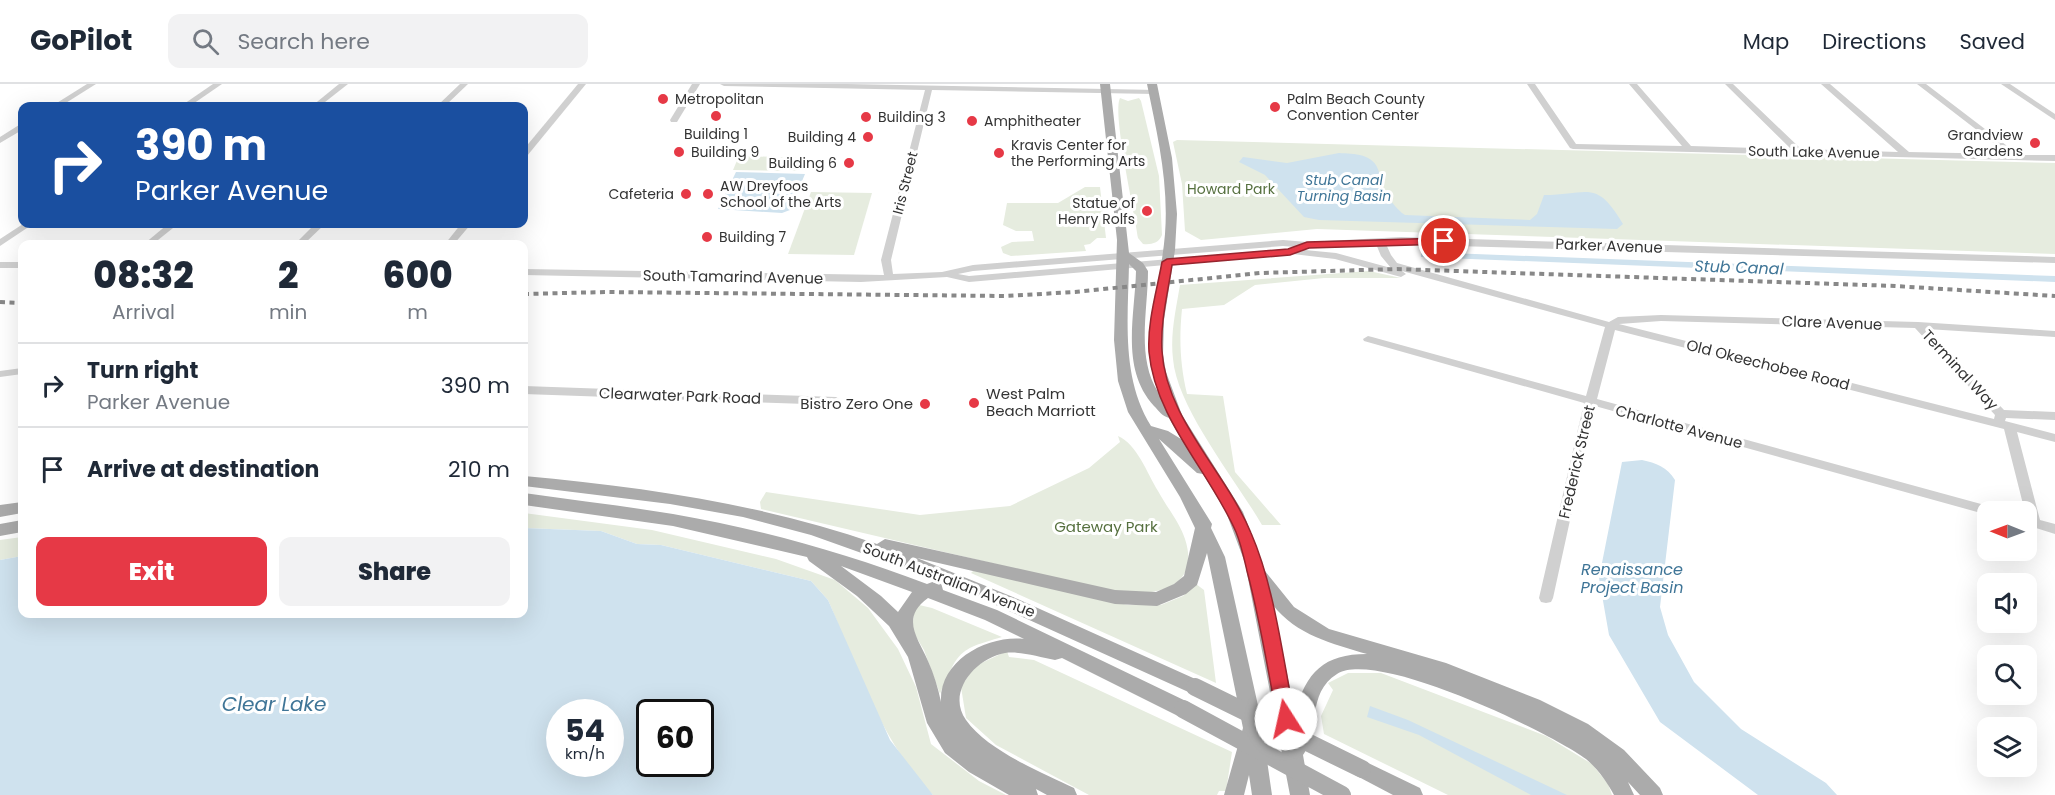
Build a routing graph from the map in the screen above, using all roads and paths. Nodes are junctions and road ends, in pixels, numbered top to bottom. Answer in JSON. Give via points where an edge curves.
{"nodes":[{"id":1,"x":92,"y":84,"type":"edge"},
{"id":2,"x":218,"y":84,"type":"edge"},
{"id":3,"x":225,"y":84,"type":"edge"},
{"id":4,"x":344,"y":84,"type":"edge"},
{"id":5,"x":464,"y":84,"type":"edge"},
{"id":6,"x":582,"y":84,"type":"edge"},
{"id":7,"x":696,"y":84,"type":"edge"},
{"id":8,"x":724,"y":84,"type":"edge"},
{"id":9,"x":1531,"y":84,"type":"edge"},
{"id":10,"x":1633,"y":84,"type":"edge"},
{"id":11,"x":1729,"y":84,"type":"edge"},
{"id":12,"x":1825,"y":84,"type":"edge"},
{"id":13,"x":1921,"y":84,"type":"edge"},
{"id":14,"x":2005,"y":84,"type":"edge"},
{"id":15,"x":807,"y":85,"type":"edge"},
{"id":16,"x":1105,"y":87,"type":"edge"},
{"id":17,"x":929,"y":88,"type":"junction"},
{"id":18,"x":1153,"y":88,"type":"edge"},
{"id":19,"x":63,"y":102,"type":"edge"},
{"id":20,"x":191,"y":102,"type":"edge"},
{"id":21,"x":200,"y":102,"type":"edge"},
{"id":22,"x":321,"y":102,"type":"edge"},
{"id":23,"x":445,"y":102,"type":"edge"},
{"id":24,"x":2055,"y":118,"type":"edge"},
{"id":25,"x":674,"y":120,"type":"dead end"},
{"id":26,"x":18,"y":130,"type":"edge"},
{"id":27,"x":0,"y":141,"type":"edge"},
{"id":28,"x":528,"y":149,"type":"edge"},
{"id":29,"x":1689,"y":149,"type":"junction"},
{"id":30,"x":1798,"y":152,"type":"junction"},
{"id":31,"x":1906,"y":154,"type":"junction"},
{"id":32,"x":2017,"y":157,"type":"junction"},
{"id":33,"x":2055,"y":158,"type":"edge"},
{"id":34,"x":18,"y":223,"type":"edge"},
{"id":35,"x":22,"y":228,"type":"edge"},
{"id":36,"x":168,"y":228,"type":"edge"},
{"id":37,"x":316,"y":228,"type":"edge"},
{"id":38,"x":463,"y":228,"type":"edge"},
{"id":39,"x":0,"y":236,"type":"edge"},
{"id":40,"x":152,"y":240,"type":"edge"},
{"id":41,"x":303,"y":240,"type":"edge"},
{"id":42,"x":452,"y":240,"type":"edge"},
{"id":43,"x":1380,"y":241,"type":"junction"},
{"id":44,"x":0,"y":243,"type":"edge"},
{"id":45,"x":1307,"y":245,"type":"junction"},
{"id":46,"x":1290,"y":252,"type":"junction"},
{"id":47,"x":1168,"y":256,"type":"junction"},
{"id":48,"x":2055,"y":260,"type":"edge"},
{"id":49,"x":1128,"y":262,"type":"junction"},
{"id":50,"x":0,"y":265,"type":"edge"},
{"id":51,"x":18,"y":265,"type":"edge"},
{"id":52,"x":1393,"y":265,"type":"junction"},
{"id":53,"x":528,"y":272,"type":"edge"},
{"id":54,"x":1406,"y":276,"type":"junction"},
{"id":55,"x":889,"y":278,"type":"junction"},
{"id":56,"x":1482,"y":291,"type":"junction"},
{"id":57,"x":1918,"y":325,"type":"junction"},
{"id":58,"x":1611,"y":327,"type":"junction"},
{"id":59,"x":2055,"y":334,"type":"edge"},
{"id":60,"x":1368,"y":339,"type":"dead end"},
{"id":61,"x":18,"y":372,"type":"edge"},
{"id":62,"x":0,"y":374,"type":"edge"},
{"id":63,"x":528,"y":390,"type":"edge"},
{"id":64,"x":836,"y":401,"type":"dead end"},
{"id":65,"x":1590,"y":402,"type":"junction"},
{"id":66,"x":2055,"y":416,"type":"edge"},
{"id":67,"x":2003,"y":420,"type":"junction"},
{"id":68,"x":1182,"y":425,"type":"junction"},
{"id":69,"x":1145,"y":430,"type":"junction"},
{"id":70,"x":2055,"y":438,"type":"edge"},
{"id":71,"x":1214,"y":478,"type":"junction"},
{"id":72,"x":528,"y":482,"type":"edge"},
{"id":73,"x":528,"y":500,"type":"edge"},
{"id":74,"x":2024,"y":501,"type":"edge"},
{"id":75,"x":1977,"y":508,"type":"edge"},
{"id":76,"x":18,"y":509,"type":"edge"},
{"id":77,"x":0,"y":511,"type":"edge"},
{"id":78,"x":1204,"y":524,"type":"junction"},
{"id":79,"x":2037,"y":524,"type":"edge"},
{"id":80,"x":18,"y":527,"type":"edge"},
{"id":81,"x":2055,"y":529,"type":"edge"},
{"id":82,"x":0,"y":530,"type":"edge"},
{"id":83,"x":813,"y":530,"type":"junction"},
{"id":84,"x":804,"y":549,"type":"junction"},
{"id":85,"x":1255,"y":568,"type":"junction"},
{"id":86,"x":964,"y":583,"type":"junction"},
{"id":87,"x":929,"y":590,"type":"junction"},
{"id":88,"x":1546,"y":598,"type":"dead end"},
{"id":89,"x":904,"y":632,"type":"junction"},
{"id":90,"x":1076,"y":657,"type":"junction"},
{"id":91,"x":1251,"y":719,"type":"junction"},
{"id":92,"x":1294,"y":764,"type":"junction"},
{"id":93,"x":1028,"y":795,"type":"edge"},
{"id":94,"x":1067,"y":795,"type":"edge"},
{"id":95,"x":1234,"y":795,"type":"edge"},
{"id":96,"x":1262,"y":795,"type":"edge"},
{"id":97,"x":1300,"y":795,"type":"edge"},
{"id":98,"x":1342,"y":795,"type":"edge"},
{"id":99,"x":1413,"y":795,"type":"edge"},
{"id":100,"x":1624,"y":795,"type":"edge"},
{"id":101,"x":1653,"y":795,"type":"edge"}],
"edges":[{"from":1,"to":19,"type":"street"},
{"from":2,"to":20,"type":"street"},
{"from":3,"to":21,"type":"street"},
{"from":4,"to":22,"type":"street"},
{"from":5,"to":23,"type":"street"},
{"from":6,"to":28,"type":"street"},
{"from":7,"to":25,"type":"street"},
{"from":8,"to":15,"type":"street"},
{"from":9,"to":29,"type":"street","name":"South Lake Avenue","via":[[1573,146]]},
{"from":10,"to":29,"type":"street"},
{"from":11,"to":30,"type":"street"},
{"from":12,"to":31,"type":"street"},
{"from":13,"to":32,"type":"street"},
{"from":14,"to":24,"type":"street"},
{"from":15,"to":17,"type":"street"},
{"from":16,"to":17,"type":"street"},
{"from":16,"to":18,"type":"street"},
{"from":16,"to":49,"type":"main road"},
{"from":17,"to":55,"type":"street","name":"Iris Street","via":[[886,260]]},
{"from":18,"to":47,"type":"main road","via":[[1170,193]]},
{"from":26,"to":27,"type":"street"},
{"from":29,"to":30,"type":"street","name":"South Lake Avenue"},
{"from":30,"to":31,"type":"street","name":"South Lake Avenue"},
{"from":31,"to":32,"type":"street","name":"South Lake Avenue"},
{"from":32,"to":33,"type":"street","name":"South Lake Avenue"},
{"from":34,"to":39,"type":"street"},
{"from":35,"to":44,"type":"street"},
{"from":36,"to":40,"type":"street"},
{"from":37,"to":41,"type":"street"},
{"from":38,"to":42,"type":"street"},
{"from":43,"to":45,"type":"street","name":"Parker Avenue"},
{"from":43,"to":48,"type":"street","name":"Parker Avenue"},
{"from":43,"to":52,"type":"street","name":"Old Okeechobee Road"},
{"from":45,"to":46,"type":"street","name":"Parker Avenue"},
{"from":45,"to":47,"type":"street","name":"Parker Avenue","via":[[1283,243]]},
{"from":46,"to":47,"type":"street","name":"Parker Avenue"},
{"from":46,"to":54,"type":"street","via":[[1336,256]]},
{"from":47,"to":49,"type":"street","name":"South Tamarind Avenue"},
{"from":47,"to":49,"type":"street","name":"South Tamarind Avenue"},
{"from":47,"to":68,"type":"main road","via":[[1155,352],[1164,393]]},
{"from":49,"to":55,"type":"street","name":"South Tamarind Avenue","via":[[969,279],[942,275]]},
{"from":49,"to":68,"type":"main road","via":[[1142,271],[1140,344],[1144,379],[1152,395]]},
{"from":49,"to":69,"type":"main road","via":[[1121,363],[1135,412]]},
{"from":50,"to":51,"type":"street"},
{"from":52,"to":54,"type":"street","name":"Old Okeechobee Road"},
{"from":52,"to":56,"type":"street","name":"Old Okeechobee Road"},
{"from":53,"to":55,"type":"street","name":"South Tamarind Avenue"},
{"from":54,"to":56,"type":"street","name":"Old Okeechobee Road"},
{"from":56,"to":58,"type":"street","name":"Old Okeechobee Road"},
{"from":57,"to":58,"type":"street","name":"Clare Avenue","via":[[1660,318],[1618,320]]},
{"from":57,"to":59,"type":"street","name":"Clare Avenue"},
{"from":57,"to":67,"type":"street","name":"Terminal Way"},
{"from":58,"to":65,"type":"street","name":"Frederick Street"},
{"from":58,"to":67,"type":"street","name":"Old Okeechobee Road"},
{"from":60,"to":65,"type":"street","name":"Charlotte Avenue"},
{"from":61,"to":62,"type":"street"},
{"from":63,"to":64,"type":"street","name":"Clearwater Park Road"},
{"from":65,"to":75,"type":"street","name":"Charlotte Avenue"},
{"from":65,"to":88,"type":"street","name":"Frederick Street"},
{"from":66,"to":67,"type":"street"},
{"from":67,"to":70,"type":"street","name":"Old Okeechobee Road"},
{"from":67,"to":74,"type":"street"},
{"from":68,"to":71,"type":"main road"},
{"from":69,"to":71,"type":"main road","via":[[1171,437]]},
{"from":69,"to":78,"type":"main road"},
{"from":71,"to":85,"type":"main road","via":[[1239,520]]},
{"from":72,"to":83,"type":"main road","name":"South Australian Avenue","via":[[668,499]]},
{"from":73,"to":84,"type":"main road","name":"South Australian Avenue","via":[[673,520]]},
{"from":76,"to":77,"type":"main road"},
{"from":78,"to":83,"type":"main road","via":[[1191,580],[1169,595],[1138,600]]},
{"from":78,"to":91,"type":"main road","via":[[1223,574]]},
{"from":79,"to":81,"type":"street"},
{"from":80,"to":82,"type":"main road"},
{"from":83,"to":86,"type":"main road","name":"South Australian Avenue"},
{"from":84,"to":87,"type":"main road","name":"South Australian Avenue"},
{"from":84,"to":89,"type":"main road","via":[[863,591]]},
{"from":85,"to":92,"type":"main road"},
{"from":85,"to":101,"type":"main road","via":[[1288,612],[1302,622],[1346,642],[1439,668],[1533,706],[1603,744]]},
{"from":86,"to":87,"type":"main road"},
{"from":86,"to":99,"type":"main road","name":"South Australian Avenue","bridge":true,"via":[[998,595],[1195,687]]},
{"from":87,"to":89,"type":"main road","via":[[913,599],[908,607]]},
{"from":87,"to":90,"type":"main road","name":"South Australian Avenue"},
{"from":89,"to":93,"type":"main road","via":[[918,657],[938,725],[947,739],[978,766]]},
{"from":90,"to":94,"type":"main road","via":[[1008,645],[986,651],[961,668],[953,681],[951,696],[952,713],[959,727],[973,739]]},
{"from":90,"to":98,"type":"main road","name":"South Australian Avenue","bridge":true},
{"from":91,"to":95,"type":"main road"},
{"from":91,"to":96,"type":"main road"},
{"from":92,"to":97,"type":"main road"},
{"from":92,"to":100,"type":"main road","via":[[1305,709],[1317,683],[1329,669],[1373,662],[1462,690],[1538,722],[1596,756],[1618,781]]}]}
